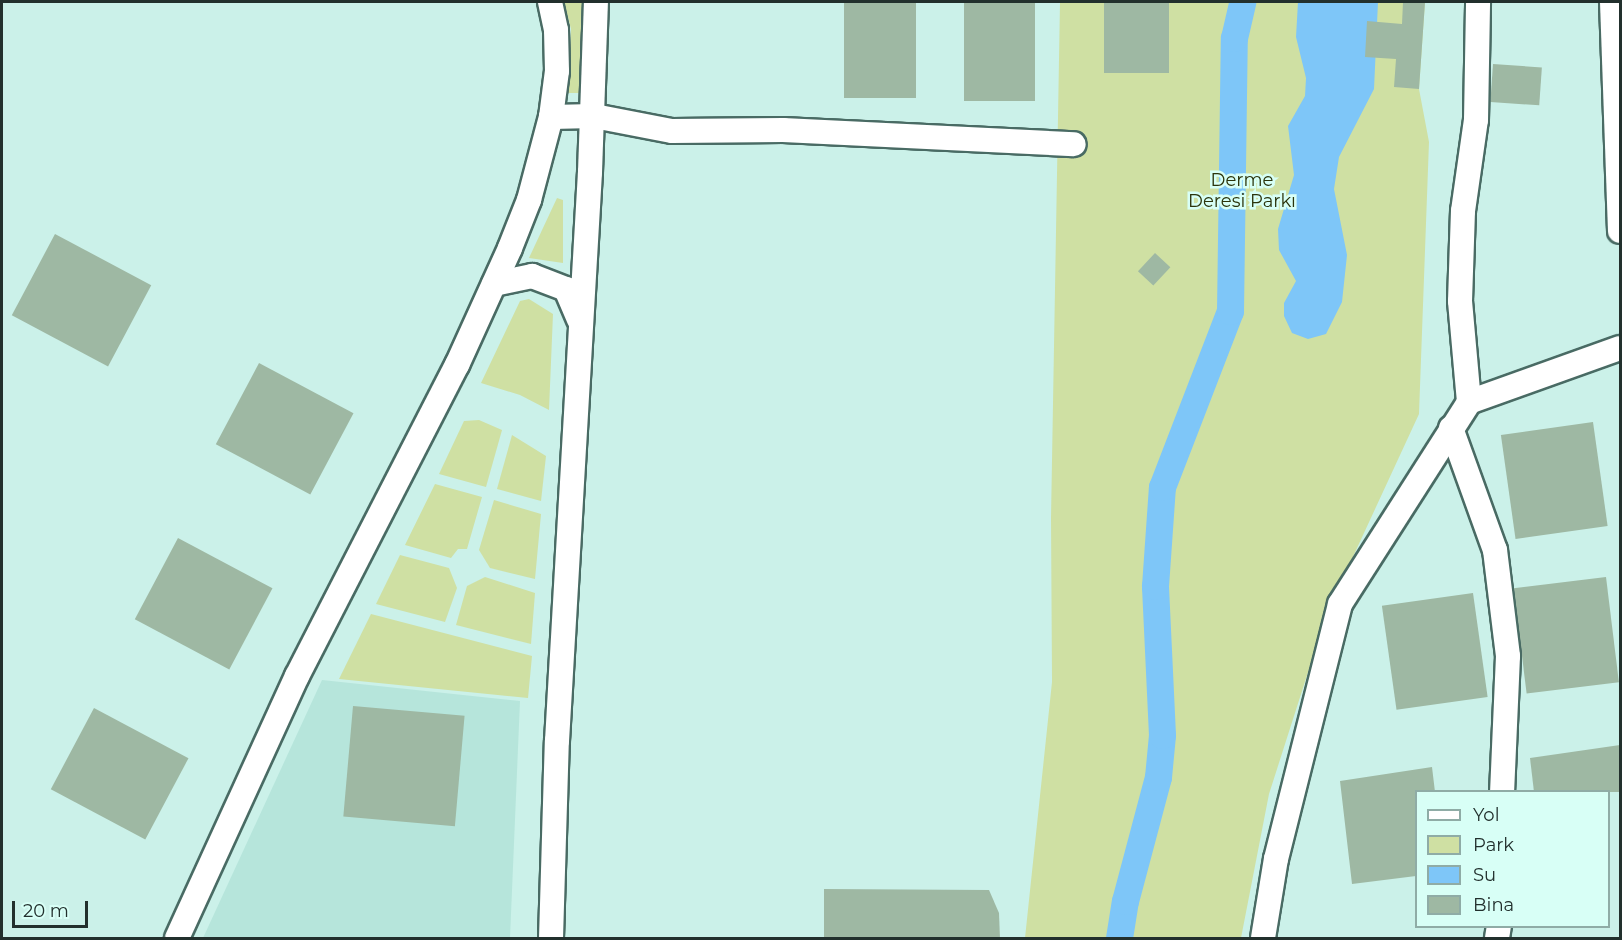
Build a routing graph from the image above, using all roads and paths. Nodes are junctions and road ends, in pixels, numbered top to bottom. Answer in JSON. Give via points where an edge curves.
{"nodes":[{"id":1,"x":550,"y":2,"type":"edge"},
{"id":2,"x":596,"y":2,"type":"edge"},
{"id":3,"x":1478,"y":2,"type":"edge"},
{"id":4,"x":1611,"y":2,"type":"edge"},
{"id":5,"x":592,"y":116,"type":"junction"},
{"id":6,"x":551,"y":117,"type":"junction"},
{"id":7,"x":1074,"y":144,"type":"dead end"},
{"id":8,"x":1620,"y":231,"type":"edge"},
{"id":9,"x":494,"y":284,"type":"junction"},
{"id":10,"x":582,"y":324,"type":"junction"},
{"id":11,"x":1620,"y":348,"type":"edge"},
{"id":12,"x":1469,"y":402,"type":"junction"},
{"id":13,"x":1451,"y":428,"type":"junction"},
{"id":14,"x":1502,"y":790,"type":"edge"},
{"id":15,"x":177,"y":939,"type":"edge"},
{"id":16,"x":551,"y":939,"type":"edge"},
{"id":17,"x":1263,"y":939,"type":"edge"}],
"edges":[{"from":1,"to":6,"type":"street","via":[[556,30],[557,71]]},
{"from":2,"to":5,"type":"street"},
{"from":3,"to":12,"type":"street","via":[[1476,120],[1463,212],[1460,301]]},
{"from":4,"to":8,"type":"street"},
{"from":5,"to":6,"type":"street"},
{"from":5,"to":7,"type":"street","via":[[672,131],[783,129]]},
{"from":5,"to":10,"type":"street"},
{"from":6,"to":9,"type":"street","via":[[528,200]]},
{"from":9,"to":10,"type":"street","via":[[532,276],[566,289]]},
{"from":9,"to":15,"type":"street","via":[[457,365],[297,676]]},
{"from":10,"to":16,"type":"street","via":[[557,741]]},
{"from":11,"to":12,"type":"street"},
{"from":12,"to":13,"type":"street"},
{"from":13,"to":14,"type":"street","via":[[1496,550],[1508,656]]},
{"from":13,"to":17,"type":"street","via":[[1340,604],[1275,859]]}]}
